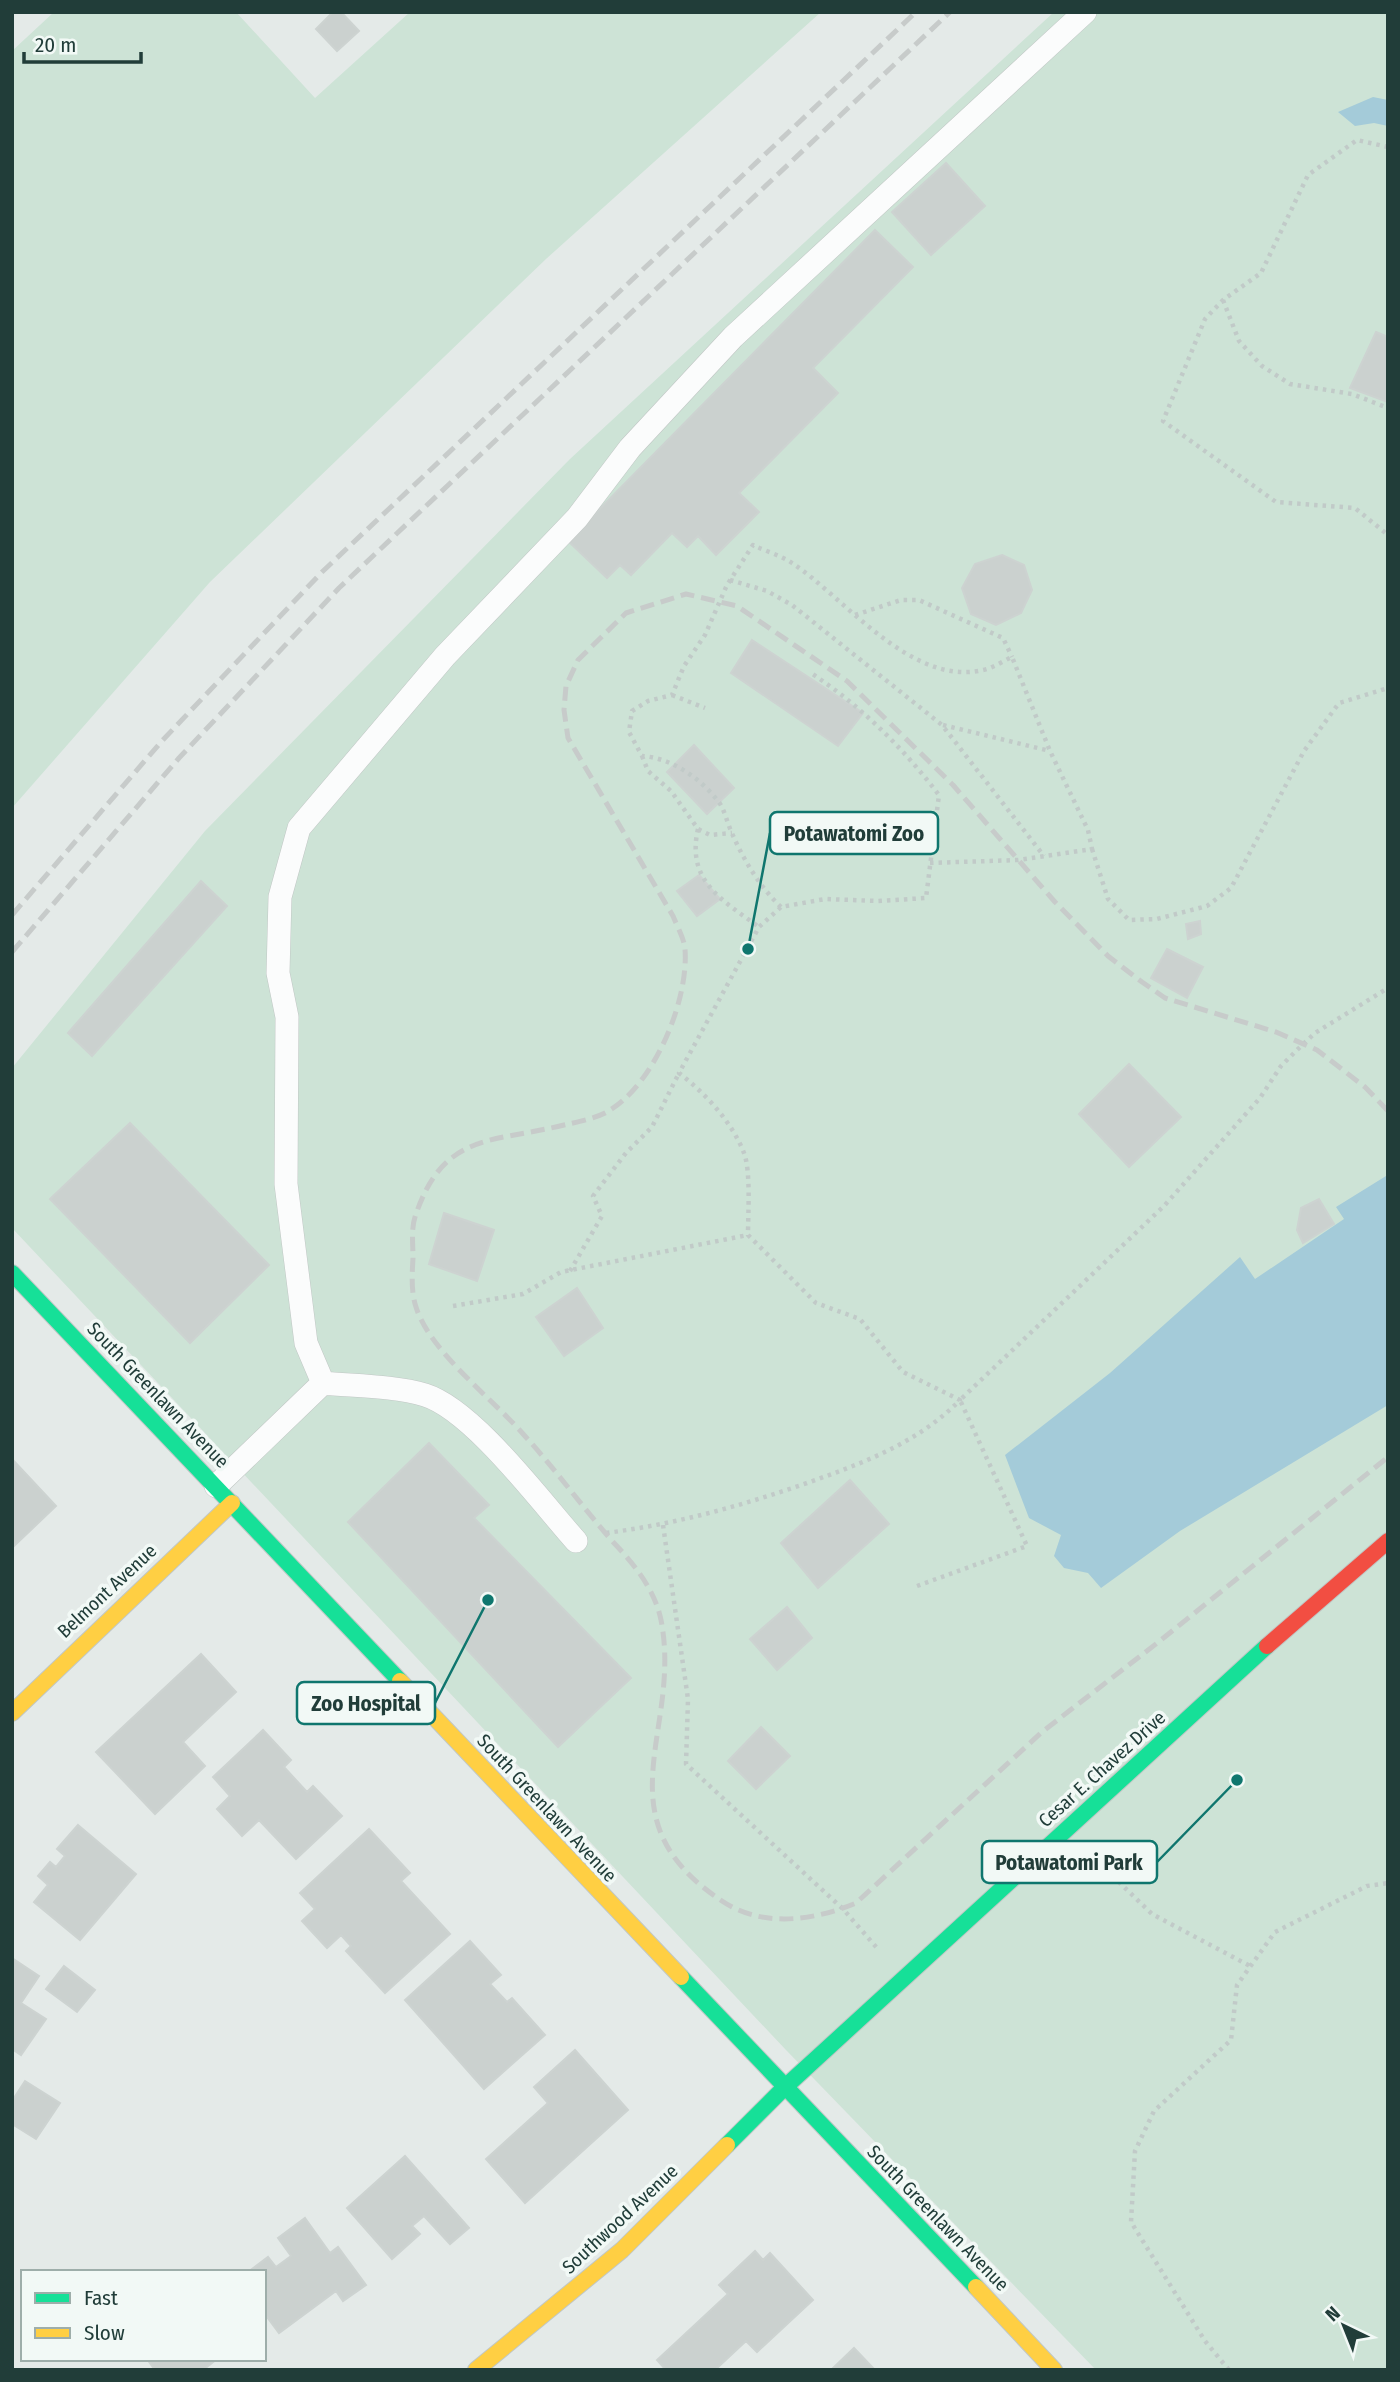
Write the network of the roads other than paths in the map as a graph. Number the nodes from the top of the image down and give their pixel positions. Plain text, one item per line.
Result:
1 (1085, 12) edge
2 (12, 1273) edge
3 (323, 1382) junction
4 (224, 1494) junction
5 (576, 1541) road end
6 (1388, 1541) edge
7 (12, 1713) edge
8 (784, 2088) junction
9 (476, 2370) edge
10 (1054, 2370) edge

1 - 3 lane
2 - 4 street, South Greenlawn Avenue
3 - 4 lane
3 - 5 lane
4 - 7 street, Belmont Avenue
4 - 8 street, South Greenlawn Avenue
6 - 8 street, Cesar E. Chavez Drive
8 - 9 street, Southwood Avenue
8 - 10 street, South Greenlawn Avenue

